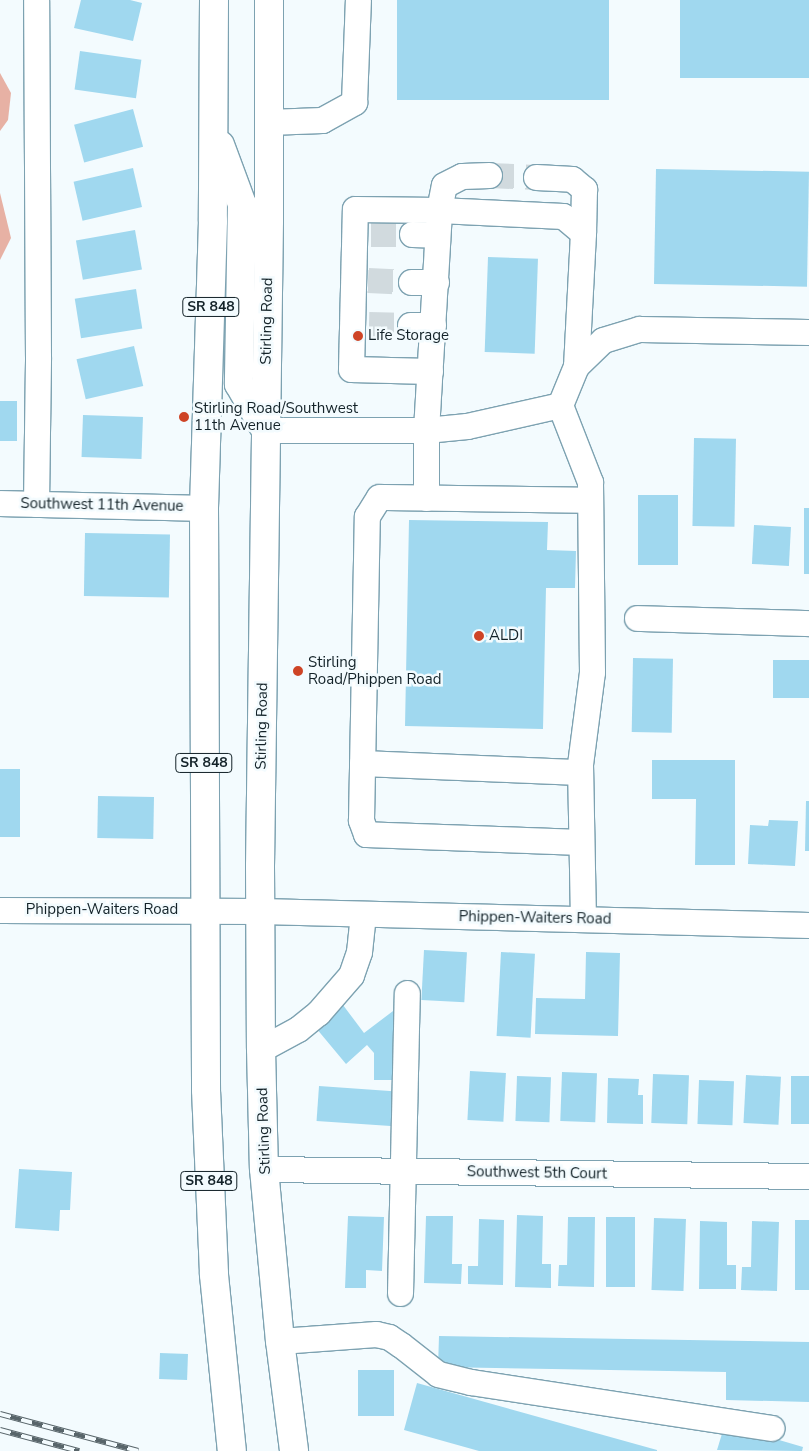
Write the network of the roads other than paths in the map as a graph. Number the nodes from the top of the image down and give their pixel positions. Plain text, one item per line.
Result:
1 (36, 0) edge
2 (214, 0) edge
3 (269, 0) edge
4 (358, 0) edge
5 (268, 122) junction
6 (213, 128) junction
7 (488, 175) tunnel mouth
8 (536, 177) tunnel mouth
9 (439, 210) junction
10 (583, 233) junction
11 (412, 234) tunnel mouth
12 (437, 235) junction
13 (411, 282) tunnel mouth
14 (436, 282) junction
15 (809, 332) edge
16 (576, 366) junction
17 (430, 372) junction
18 (560, 405) junction
19 (266, 430) junction
20 (426, 430) junction
21 (426, 498) junction
22 (590, 500) junction
23 (0, 503) edge
24 (36, 504) junction
25 (204, 508) junction
26 (637, 618) dead end
27 (809, 623) edge
28 (362, 763) junction
29 (580, 772) junction
30 (581, 842) junction
31 (0, 910) edge
32 (204, 910) junction
33 (260, 911) junction
34 (363, 914) junction
35 (583, 919) junction
36 (809, 924) edge
37 (407, 993) dead end
38 (262, 1049) junction
39 (264, 1169) junction
40 (402, 1171) junction
41 (809, 1176) edge
42 (400, 1293) dead end
43 (280, 1342) junction
44 (772, 1428) dead end
45 (232, 1451) edge
46 (294, 1451) edge

1 - 24 street
2 - 6 main road, SR 848
3 - 5 main road, Stirling Road
4 - 5 street
5 - 19 main road, Stirling Road
6 - 19 main road
6 - 25 main road, SR 848
7 - 9 street
8 - 10 street
9 - 10 street
9 - 12 street
9 - 17 street
10 - 16 street
11 - 12 street
12 - 14 street
13 - 14 street
14 - 17 street
15 - 16 street
16 - 18 street
17 - 20 street
18 - 20 street
18 - 22 street
19 - 20 street
19 - 33 main road, Stirling Road
20 - 21 street
21 - 22 street
21 - 28 street
22 - 29 street
23 - 24 street, Southwest 11th Avenue
24 - 25 street, Southwest 11th Avenue
25 - 32 main road, SR 848
26 - 27 street
28 - 29 street
28 - 30 street
29 - 30 street
30 - 35 street
31 - 32 street, Phippen-Waiters Road
32 - 33 street, Phippen-Waiters Road
32 - 45 main road, SR 848
33 - 34 street, Phippen-Waiters Road
33 - 38 main road, Stirling Road
34 - 35 street, Phippen-Waiters Road
34 - 38 street
35 - 36 street, Phippen-Waiters Road
37 - 40 street
38 - 39 main road, Stirling Road
39 - 40 street, Southwest 5th Court
39 - 43 main road, Stirling Road
40 - 41 street, Southwest 5th Court
40 - 42 street
43 - 44 street
43 - 46 main road, Stirling Road

